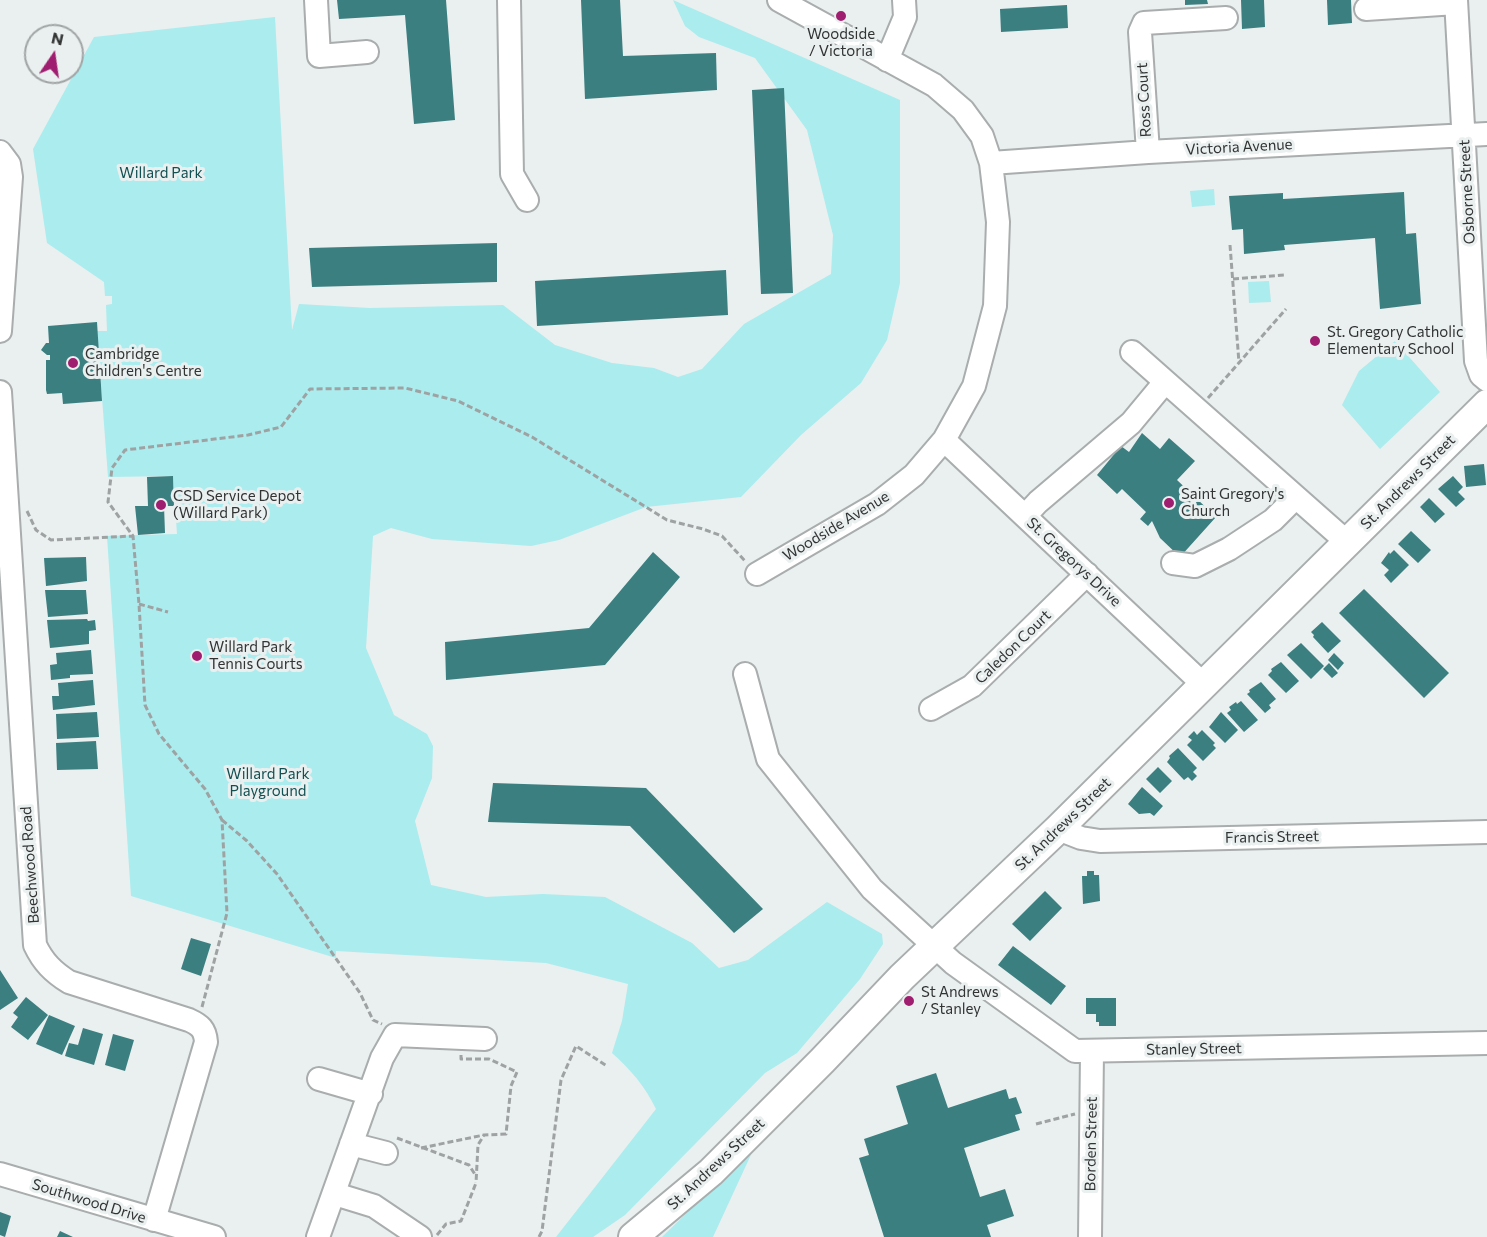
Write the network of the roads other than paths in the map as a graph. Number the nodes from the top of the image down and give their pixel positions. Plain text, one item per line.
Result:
1 (316, 0) edge
2 (509, 0) edge
3 (779, 0) edge
4 (904, 0) edge
5 (1456, 2) edge
6 (1366, 9) dead end
7 (1226, 18) dead end
8 (367, 52) dead end
9 (887, 60) junction
10 (1487, 134) edge
11 (1463, 135) junction
12 (0, 152) edge
13 (1148, 152) junction
14 (991, 164) junction
15 (527, 200) dead end
16 (0, 331) edge
17 (1132, 352) dead end
18 (1487, 380) edge
19 (1165, 382) junction
20 (0, 392) edge
21 (1487, 404) edge
22 (944, 440) junction
23 (1296, 497) junction
24 (1025, 516) junction
25 (1348, 543) junction
26 (1173, 563) dead end
27 (757, 574) road end
28 (1087, 574) junction
29 (745, 674) dead end
30 (1204, 685) junction
31 (932, 709) dead end
32 (1058, 829) junction
33 (1487, 832) edge
34 (934, 948) junction
35 (485, 1039) dead end
36 (1487, 1043) edge
37 (1092, 1051) junction
38 (319, 1079) dead end
39 (371, 1094) junction
40 (351, 1144) junction
41 (388, 1144) road end
42 (0, 1174) edge
43 (335, 1194) junction
44 (154, 1220) junction
45 (214, 1237) edge
46 (318, 1237) edge
47 (420, 1237) edge
48 (633, 1237) edge
49 (1090, 1237) edge

1 - 8 street
2 - 15 street
3 - 9 street, Woodside Avenue
4 - 9 street
5 - 6 street
5 - 11 street, Osborne Street
7 - 13 street, Ross Court
9 - 14 street, Woodside Avenue
10 - 11 street, Victoria Avenue
11 - 13 street, Victoria Avenue
11 - 18 street, Osborne Street
12 - 16 street
13 - 14 street, Victoria Avenue
14 - 22 street, Woodside Avenue
17 - 19 street
19 - 23 street
19 - 24 street
20 - 44 street, Beechwood Road
21 - 25 main road, St. Andrews Street
22 - 24 street, St. Gregorys Drive
22 - 27 street, Woodside Avenue
23 - 25 street
23 - 26 street
24 - 28 street, St. Gregorys Drive
25 - 30 main road, St. Andrews Street
28 - 30 street, St. Gregorys Drive
28 - 31 street, Caledon Court
29 - 34 street, Stanley Street
30 - 32 main road, St. Andrews Street
32 - 33 street, Francis Street
32 - 34 main road, St. Andrews Street
34 - 37 street, Stanley Street
34 - 48 main road, St. Andrews Street
35 - 39 street
36 - 37 street, Stanley Street
37 - 49 street, Borden Street
38 - 39 street
39 - 40 street
40 - 41 street
40 - 43 street
42 - 44 street, Southwood Drive
43 - 46 street
43 - 47 street
44 - 45 street, Southwood Drive

